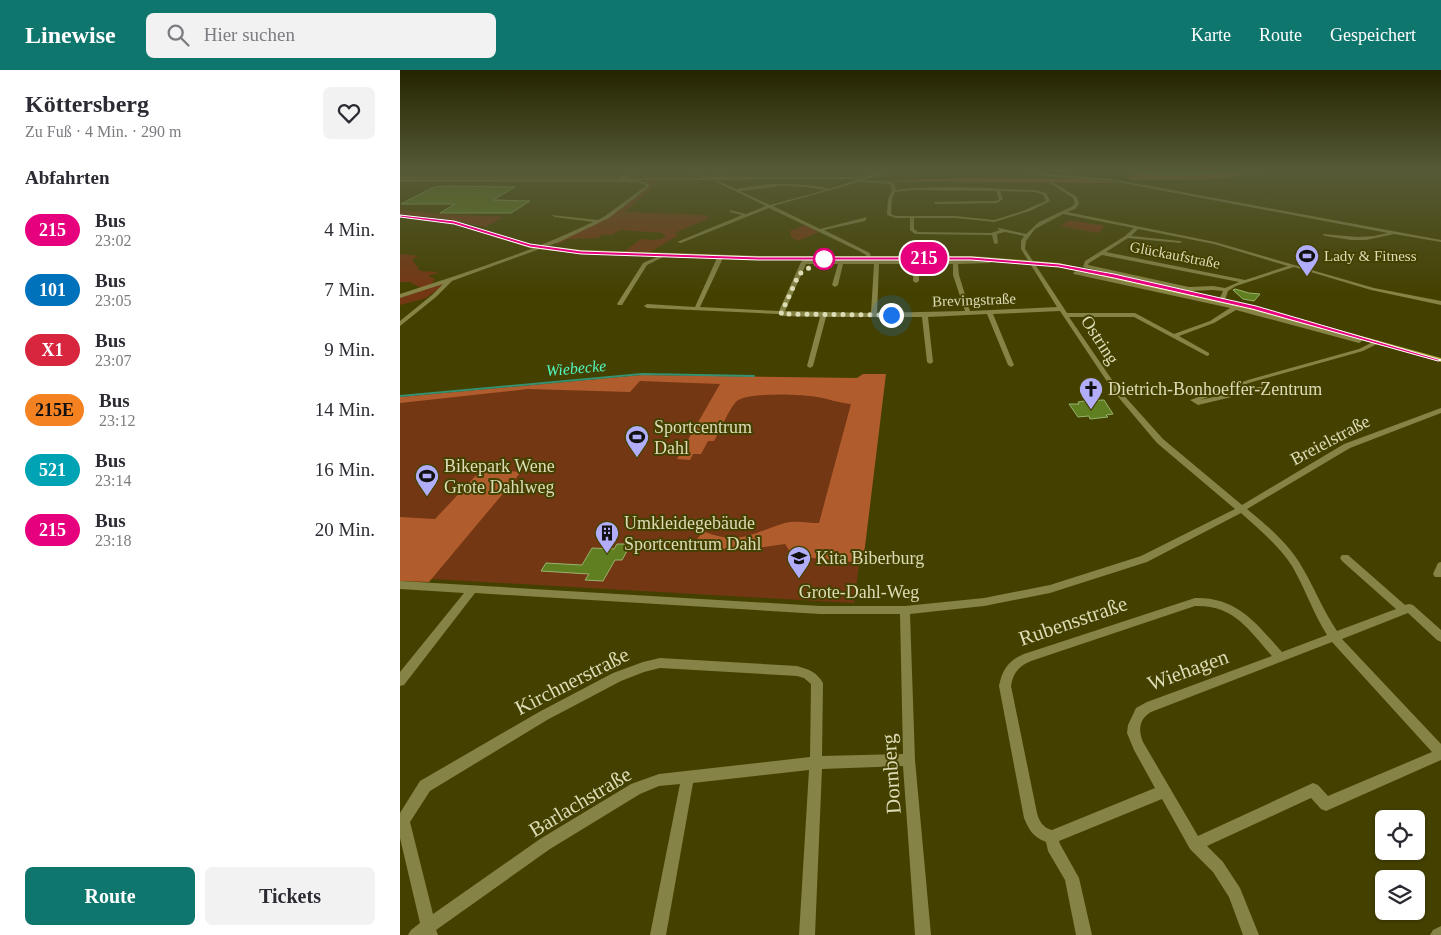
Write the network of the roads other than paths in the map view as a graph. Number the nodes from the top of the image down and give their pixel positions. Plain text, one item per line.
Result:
1 (616, 211) edge
2 (733, 211) edge
3 (755, 211) edge
4 (780, 211) edge
5 (889, 211) edge
6 (936, 211) edge
7 (1026, 211) edge
8 (1066, 211) edge
9 (1283, 211) edge
10 (1063, 213) junction
11 (746, 215) junction
12 (400, 216) edge
13 (554, 216) dead end
14 (912, 217) junction
15 (936, 218) junction
16 (597, 222) junction
17 (992, 222) junction
18 (845, 224) dead end
19 (1136, 229) junction
20 (820, 230) junction
21 (1003, 231) junction
22 (1394, 232) junction
23 (994, 233) junction
24 (947, 234) junction
25 (970, 234) junction
26 (1026, 235) junction
27 (1325, 235) dead end
28 (1127, 237) junction
29 (1441, 241) edge
30 (679, 242) dead end
31 (947, 242) dead end
32 (1180, 242) dead end
33 (971, 243) dead end
34 (996, 243) dead end
35 (541, 248) junction
36 (1102, 253) junction
37 (663, 256) junction
38 (720, 258) junction
39 (869, 258) junction
40 (805, 261) junction
41 (841, 262) junction
42 (877, 262) junction
43 (916, 262) junction
44 (955, 262) junction
45 (988, 262) dead end
46 (1031, 262) junction
47 (1293, 266) junction
48 (1076, 272) dead end
49 (450, 280) junction
50 (916, 281) dead end
51 (1244, 281) junction
52 (835, 285) dead end
53 (1226, 290) junction
54 (400, 296) edge
55 (1222, 300) junction
56 (1441, 303) edge
57 (620, 304) dead end
58 (647, 306) dead end
59 (1236, 307) junction
60 (697, 308) junction
61 (990, 312) junction
62 (1064, 312) junction
63 (968, 313) junction
64 (781, 314) junction
65 (926, 314) junction
66 (823, 315) junction
67 (874, 315) junction
68 (400, 324) edge
69 (1174, 336) junction
70 (1359, 341) dead end
71 (1377, 342) junction
72 (1207, 354) dead end
73 (1440, 360) edge
74 (930, 362) dead end
75 (1011, 365) dead end
76 (810, 366) dead end
77 (1258, 380) junction
78 (1441, 410) edge
79 (1240, 510) junction
80 (1344, 558) dead end
81 (400, 585) edge
82 (473, 589) junction
83 (905, 610) junction
84 (1404, 610) junction
85 (1441, 637) edge
86 (1335, 638) junction
87 (1280, 658) junction
88 (400, 681) edge
89 (1441, 754) edge
90 (909, 760) junction
91 (816, 763) junction
92 (688, 777) junction
93 (1163, 792) junction
94 (1052, 837) junction
95 (1195, 844) junction
96 (425, 932) edge
97 (658, 935) edge
98 (807, 935) edge
99 (923, 935) edge
100 (1084, 935) edge
101 (1251, 935) edge

1 - 16 street
2 - 11 street
3 - 11 street
4 - 20 street
5 - 14 street
6 - 15 street
7 - 17 street
8 - 10 street
9 - 22 street
10 - 19 street
10 - 26 street
11 - 30 street
12 - 35 main road
13 - 16 street
14 - 15 street
14 - 24 street
15 - 17 street
16 - 35 street
17 - 21 street
18 - 20 street
19 - 28 street
19 - 47 street
20 - 39 street
21 - 23 street
21 - 26 street
22 - 27 street
22 - 29 street
23 - 25 street
23 - 34 street
24 - 25 street
24 - 31 street
25 - 33 street
26 - 46 street, Ostring
28 - 32 street
28 - 36 street
35 - 37 main road
35 - 49 street
36 - 51 street, Glückaufstraße
36 - 53 street
37 - 38 main road
37 - 57 street
38 - 40 main road
38 - 60 street
39 - 40 main road
39 - 46 main road
40 - 41 street
40 - 64 street
41 - 42 street
41 - 52 street
42 - 43 street
42 - 67 street
43 - 44 street
43 - 50 street
44 - 45 street
44 - 63 street
46 - 55 main road
46 - 62 street, Ostring
47 - 51 street
47 - 56 street
48 - 59 street
49 - 54 street
49 - 68 street
51 - 53 street
53 - 55 street
55 - 71 main road
58 - 60 street, Brevingstraße
59 - 69 street
59 - 70 street
60 - 64 street, Brevingstraße
61 - 62 street, Brevingstraße
61 - 63 street, Brevingstraße
61 - 75 street
62 - 69 street, Brevingstraße
62 - 79 street, Ostring
63 - 65 street, Brevingstraße
64 - 66 street, Brevingstraße
65 - 67 street, Brevingstraße
65 - 74 street
66 - 67 street, Brevingstraße
66 - 76 street
69 - 72 street, Brevingstraße
71 - 73 main road
71 - 77 street
77 - 77 street
78 - 79 street, Breielstraße
79 - 83 street, Grote-Dahl-Weg
79 - 86 street
80 - 84 street
81 - 82 street, Grote-Dahl-Weg
82 - 83 street, Grote-Dahl-Weg
82 - 88 street
83 - 90 street, Dornberg
84 - 85 street
84 - 86 street
86 - 87 street, Wiehagen
86 - 89 street
87 - 93 street, Wiehagen
87 - 94 street, Rubensstraße
89 - 95 street
90 - 91 street, Barlachstraße
90 - 99 street, Dornberg
91 - 92 street, Barlachstraße
91 - 96 street, Kirchnerstraße
91 - 98 street, Kirchnerstraße
92 - 96 street, Barlachstraße
92 - 97 street
93 - 94 street
93 - 95 street, Wiehagen
94 - 100 street
95 - 101 street, Wiehagen

